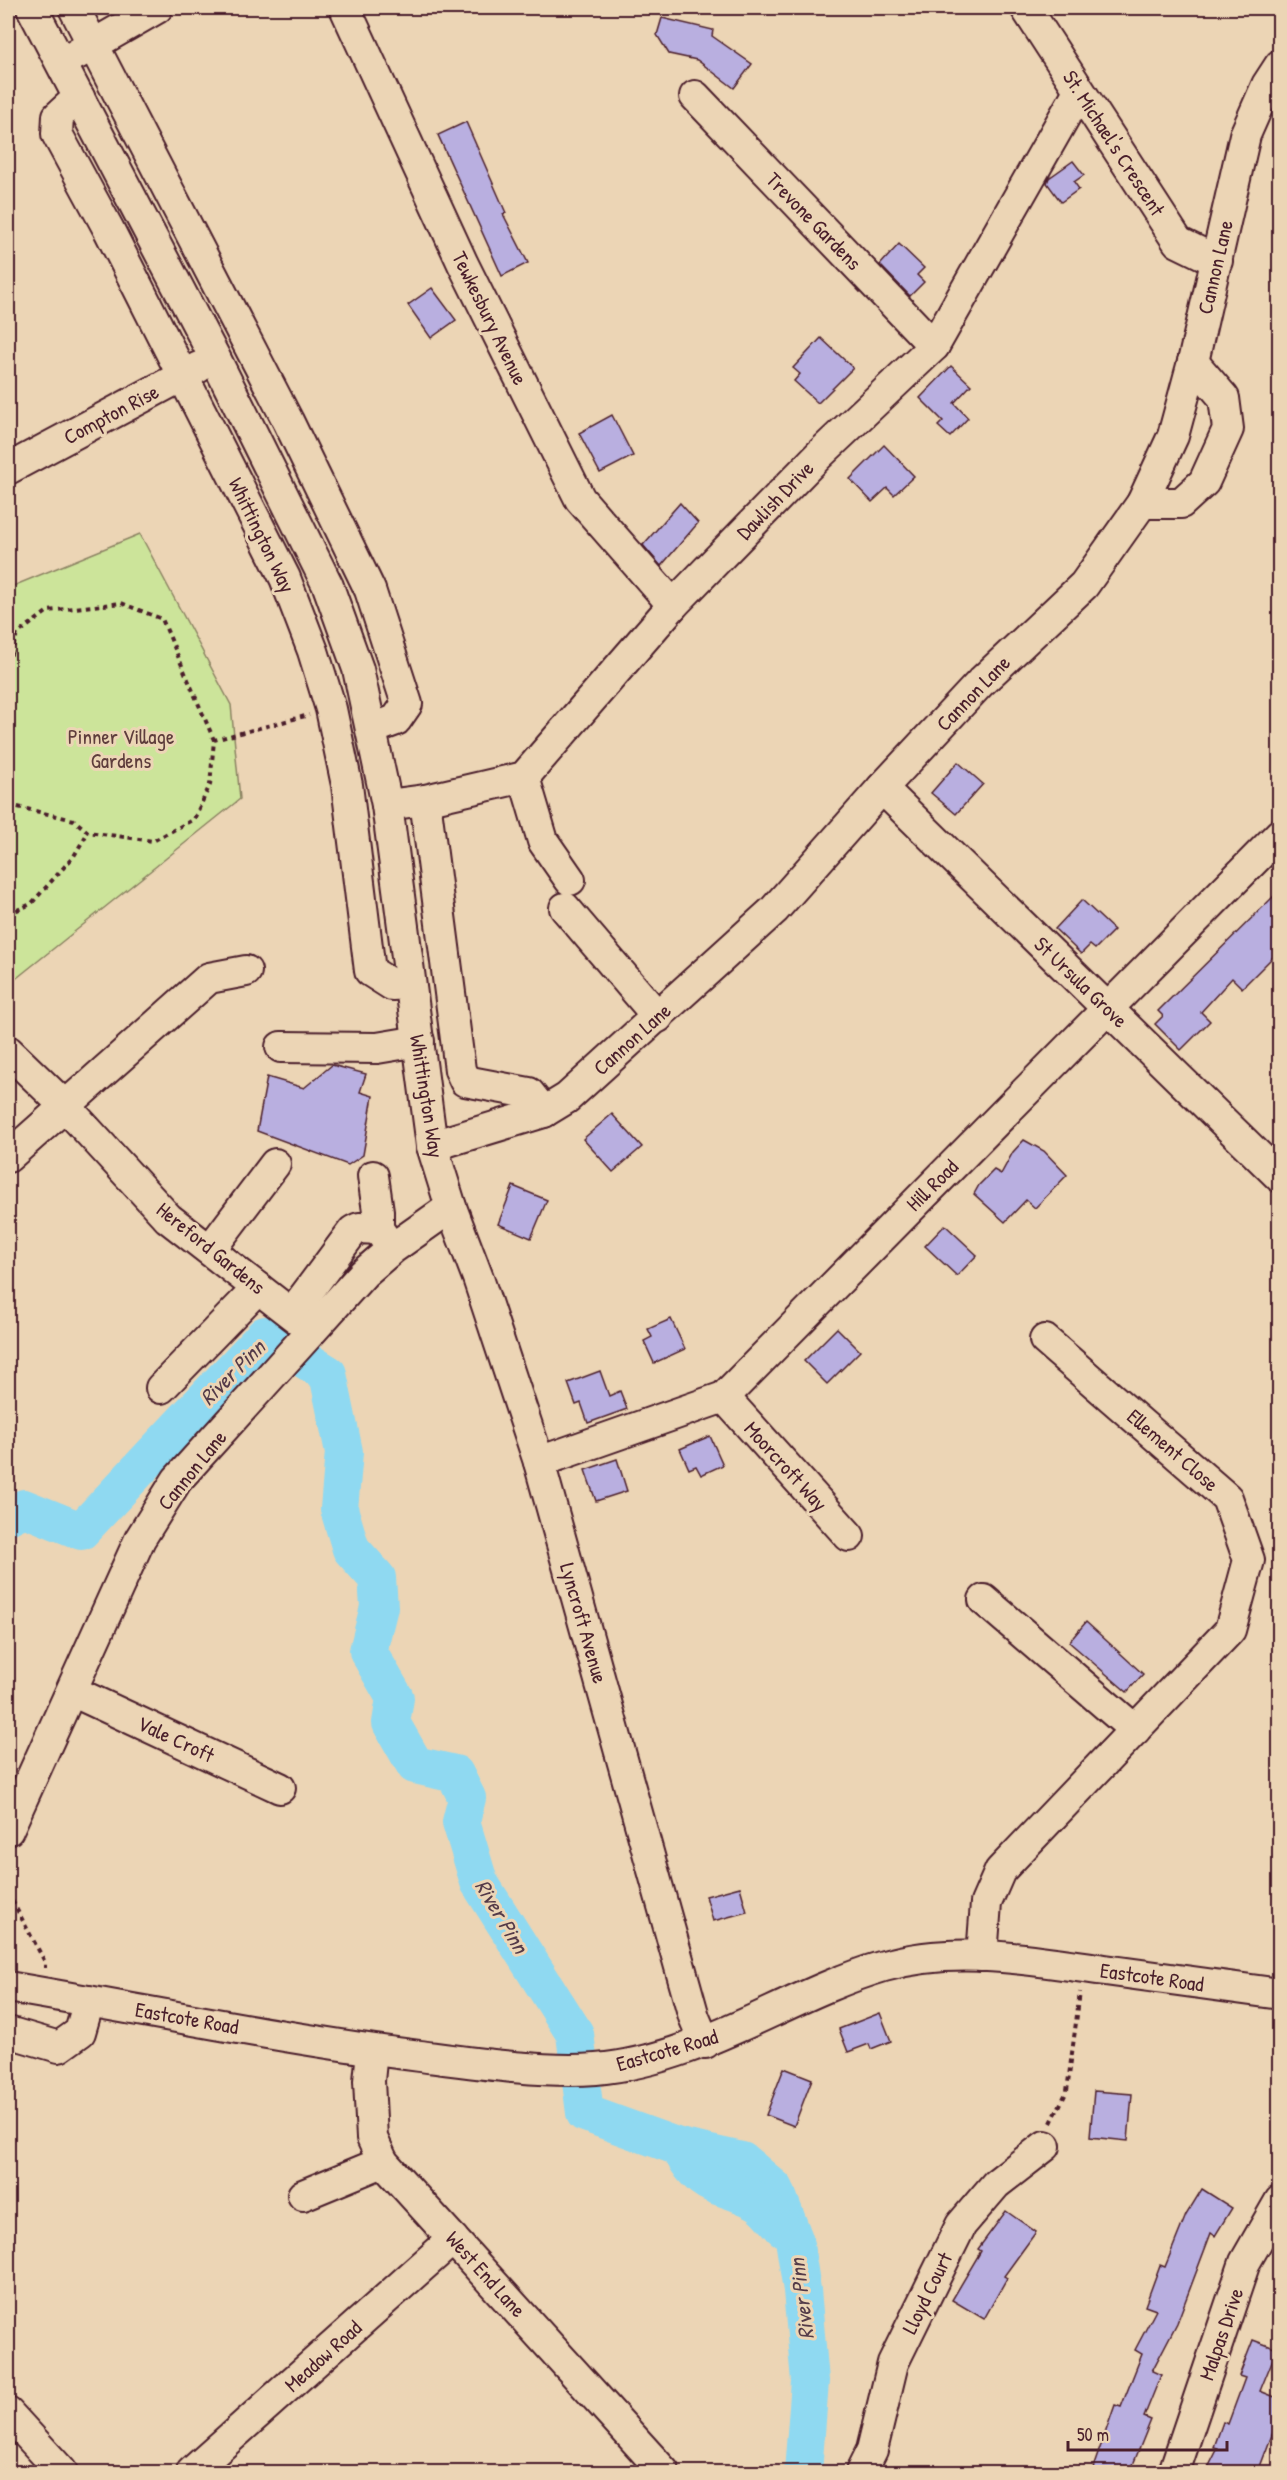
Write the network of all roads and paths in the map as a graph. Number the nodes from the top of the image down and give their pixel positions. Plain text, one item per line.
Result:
1 (32, 8) edge
2 (74, 8) edge
3 (157, 8) edge
4 (345, 8) edge
5 (1026, 8) edge
6 (93, 44) junction
7 (62, 63) junction
8 (1280, 65) edge
9 (1079, 91) junction
10 (695, 96) dead end
11 (79, 97) junction
12 (1217, 261) junction
13 (934, 346) junction
14 (215, 358) junction
15 (1193, 362) junction
16 (182, 376) junction
17 (8, 469) edge
18 (1142, 503) junction
19 (673, 605) junction
20 (8, 634) edge
21 (17, 634) junction
22 (8, 664) edge
23 (331, 709) junction
24 (372, 729) junction
25 (214, 740) junction
26 (8, 776) edge
27 (524, 777) junction
28 (882, 788) junction
29 (425, 800) junction
30 (387, 805) junction
31 (8, 807) edge
32 (88, 832) junction
33 (1280, 834) edge
34 (8, 914) edge
35 (246, 971) dead end
36 (410, 984) junction
37 (1107, 1008) junction
38 (658, 1017) junction
39 (419, 1041) junction
40 (281, 1047) dead end
41 (8, 1051) edge
42 (66, 1107) junction
43 (544, 1112) junction
44 (432, 1146) junction
45 (8, 1157) edge
46 (275, 1164) dead end
47 (373, 1176) dead end
48 (1280, 1177) edge
49 (451, 1207) junction
50 (385, 1239) junction
51 (210, 1251) junction
52 (258, 1288) junction
53 (302, 1329) junction
54 (1045, 1340) dead end
55 (161, 1388) dead end
56 (724, 1396) junction
57 (539, 1462) junction
58 (849, 1536) dead end
59 (984, 1600) dead end
60 (72, 1690) junction
61 (1135, 1730) junction
62 (280, 1788) dead end
63 (8, 1830) edge
64 (8, 1893) edge
65 (982, 1956) junction
66 (1083, 1967) junction
67 (44, 1974) dead end
68 (8, 1987) edge
69 (1280, 1994) edge
70 (89, 2001) junction
71 (8, 2032) edge
72 (705, 2043) junction
73 (372, 2050) junction
74 (1045, 2146) joint
75 (383, 2162) junction
76 (303, 2195) dead end
77 (1279, 2203) edge
78 (453, 2239) junction
79 (8, 2413) edge
80 (62, 2472) edge
81 (192, 2472) edge
82 (664, 2472) edge
83 (861, 2472) edge
84 (1174, 2472) edge

1 - 7 street, Whittington Way
2 - 6 street
3 - 6 street
4 - 19 street, Tewkesbury Avenue
5 - 9 street, St. Michael's Crescent
6 - 7 street
6 - 24 street
7 - 11 street, Whittington Way
8 - 12 street, Cannon Lane
9 - 12 street, St. Michael's Crescent
9 - 13 street, Dawlish Drive
10 - 13 street, Trevone Gardens
11 - 14 street, Whittington Way
11 - 16 street, Whittington Way
12 - 15 street, Cannon Lane
13 - 19 street, Dawlish Drive
14 - 16 street, Compton Rise
14 - 24 street, Whittington Way
15 - 18 street, Cannon Lane
15 - 18 street
16 - 17 street, Compton Rise
16 - 23 street, Whittington Way
18 - 28 street, Cannon Lane
19 - 27 street, Dawlish Drive
20 - 21 path
21 - 22 path
21 - 25 path
23 - 25 path
23 - 36 street, Whittington Way
24 - 30 street, Whittington Way
25 - 32 path
26 - 31 path
27 - 29 street
27 - 38 street
28 - 37 street, St Ursula Grove
28 - 38 street, Cannon Lane
29 - 30 street
29 - 43 street
30 - 36 street, Whittington Way
31 - 32 path
32 - 34 path
33 - 37 street, Hill Road
35 - 42 street
36 - 39 street, Whittington Way
37 - 48 street, St Ursula Grove
37 - 56 street, Hill Road
38 - 43 street, Cannon Lane
39 - 40 street
39 - 44 street, Whittington Way
41 - 42 street, Hereford Gardens
42 - 45 street
42 - 51 street, Hereford Gardens
43 - 44 street, Cannon Lane
44 - 49 street, Whittington Way
46 - 51 street
47 - 50 street
49 - 50 street, Cannon Lane
49 - 57 street, Lyncroft Avenue
50 - 53 street, Cannon Lane
51 - 52 street, Hereford Gardens
52 - 53 street, Hereford Gardens
52 - 55 street
53 - 60 street, Cannon Lane
54 - 61 street, Ellement Close
56 - 57 street, Hill Road
56 - 58 street, Moorcroft Way
57 - 72 street, Lyncroft Avenue
59 - 61 street
60 - 62 street, Vale Croft
60 - 63 street, Cannon Lane
61 - 65 street, Ellement Close
64 - 67 path
65 - 66 street, Eastcote Road
65 - 72 street, Eastcote Road
66 - 69 street, Eastcote Road
66 - 74 path
68 - 70 street, Eastcote Road
70 - 71 street
70 - 73 street, Eastcote Road
72 - 73 street, Eastcote Road
73 - 75 street, West End Lane
74 - 83 street, Lloyd Court
75 - 76 street
75 - 78 street, West End Lane
77 - 84 street, Malpas Drive
78 - 81 street, Meadow Road
78 - 82 street, West End Lane
79 - 80 street

